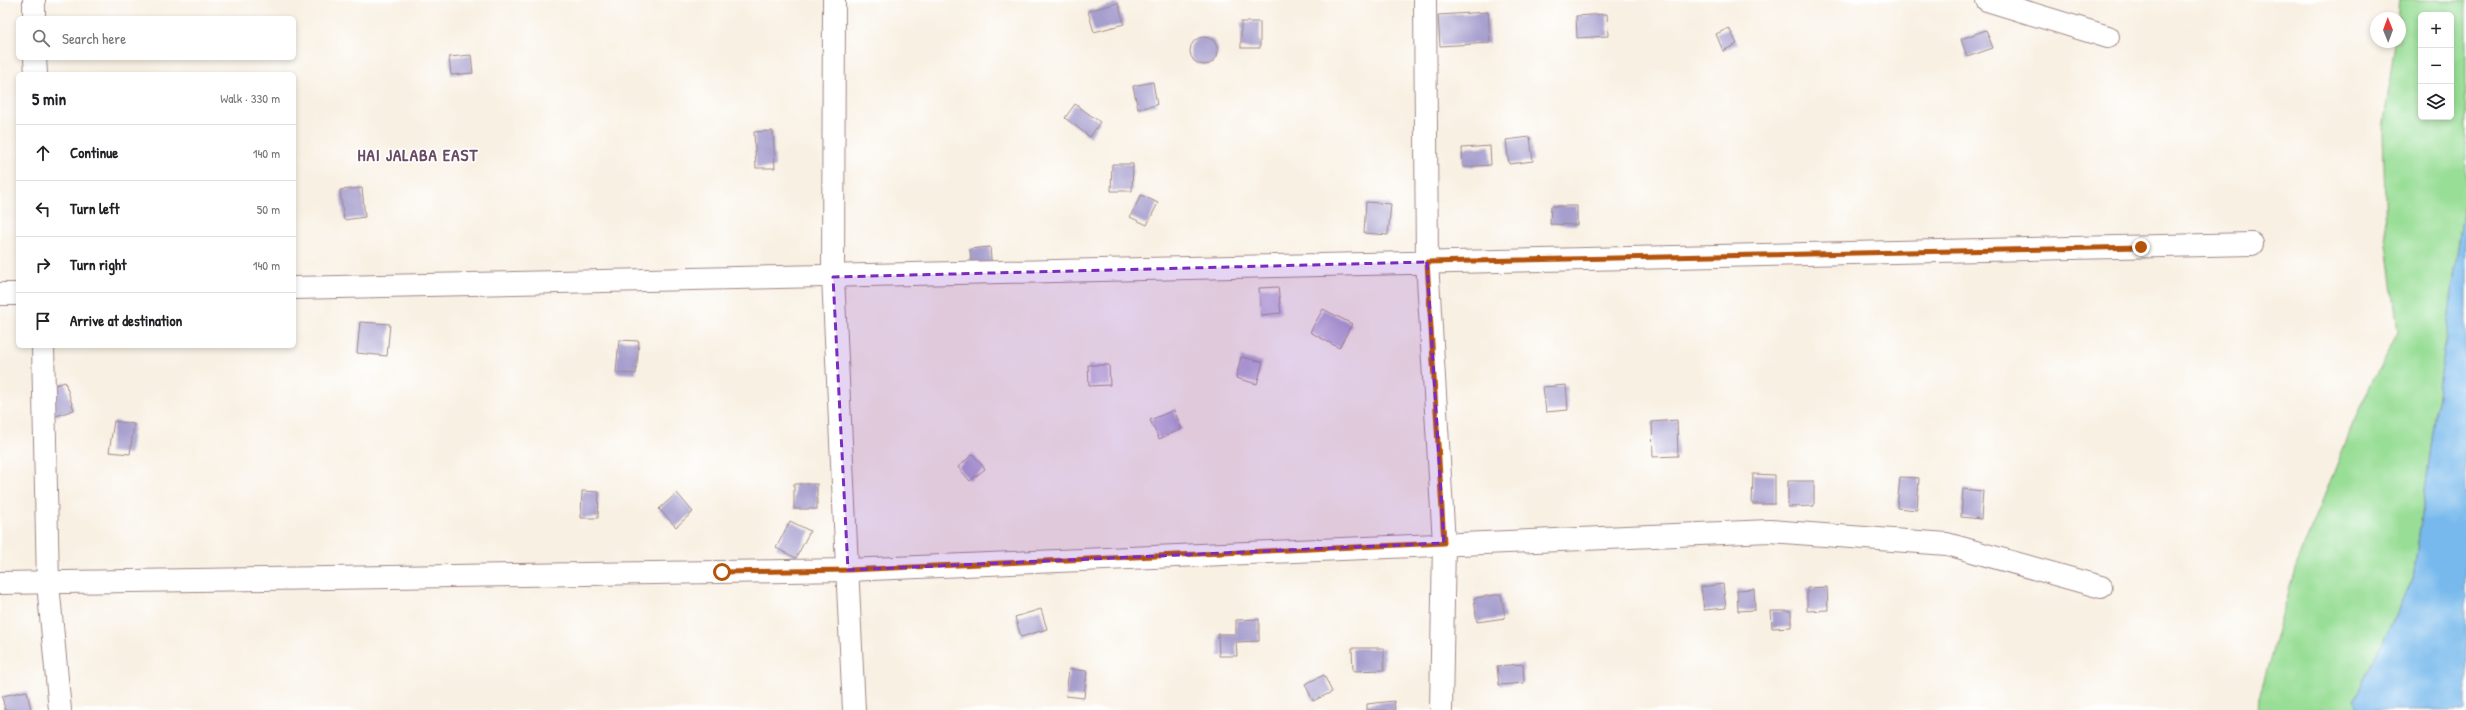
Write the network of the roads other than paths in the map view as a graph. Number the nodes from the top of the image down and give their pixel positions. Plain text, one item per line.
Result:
1 (34, 0) edge
2 (834, 0) edge
3 (1425, 0) edge
4 (1987, 0) edge
5 (34, 16) edge
6 (2108, 37) dead end
7 (35, 60) edge
8 (36, 72) edge
9 (2252, 244) dead end
10 (1427, 262) junction
11 (833, 277) junction
12 (296, 288) edge
13 (0, 294) edge
14 (16, 294) edge
15 (43, 348) edge
16 (1444, 543) junction
17 (848, 570) junction
18 (0, 583) edge
19 (48, 584) junction
20 (2101, 587) dead end
21 (60, 710) edge
22 (854, 710) edge
23 (1442, 710) edge

1 - 5 street
2 - 11 street
3 - 10 street
4 - 6 street
7 - 8 street
9 - 10 street
10 - 11 street
10 - 16 street
11 - 12 street
11 - 17 street
13 - 14 street
15 - 19 street
16 - 17 street
16 - 20 street
16 - 23 street
17 - 19 street
17 - 22 street
18 - 19 street
19 - 21 street

